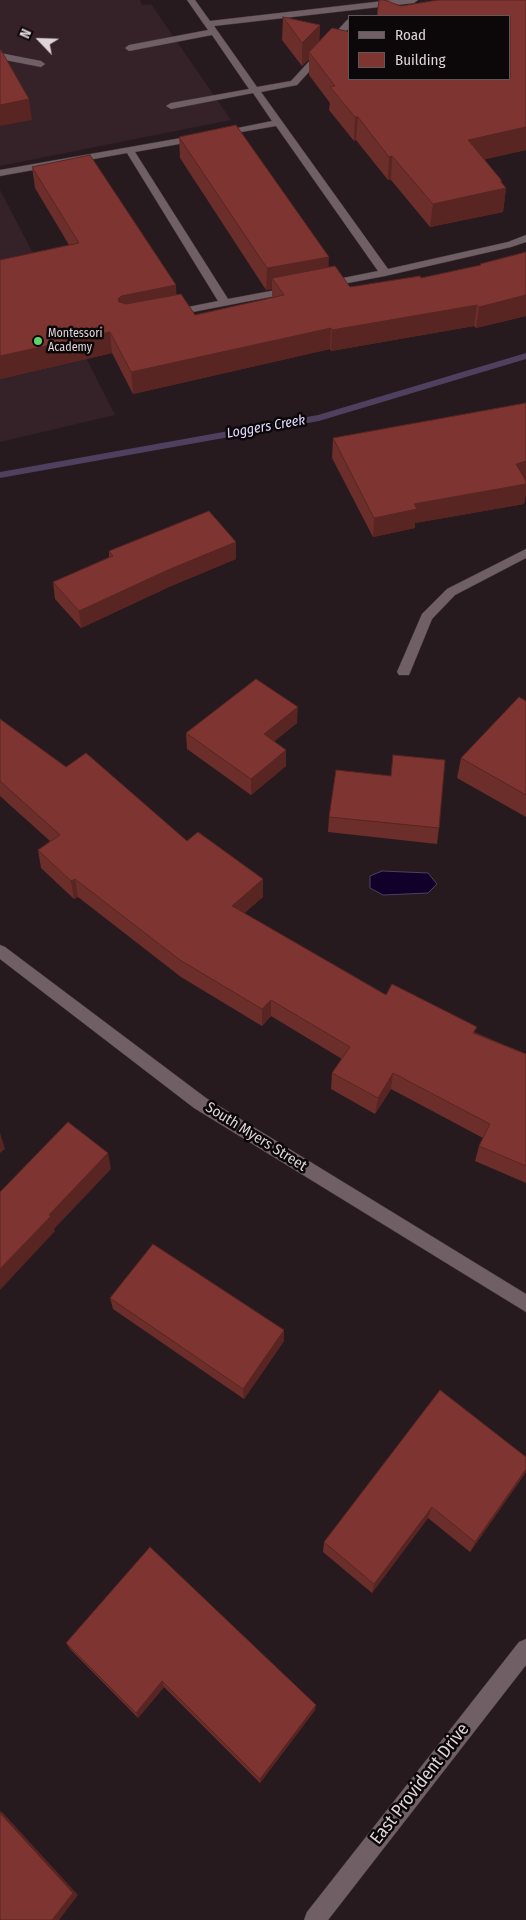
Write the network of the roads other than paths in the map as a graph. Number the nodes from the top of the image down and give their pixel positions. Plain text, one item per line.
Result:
1 (191, 0) edge
2 (414, 0) edge
3 (365, 5) junction
4 (356, 15) edge
5 (348, 24) edge
6 (211, 28) junction
7 (129, 48) dead end
8 (0, 56) edge
9 (40, 64) dead end
10 (256, 91) junction
11 (170, 106) dead end
12 (278, 123) junction
13 (130, 151) junction
14 (0, 173) edge
15 (526, 238) edge
16 (386, 273) junction
17 (319, 285) edge
18 (300, 289) edge
19 (225, 303) junction
20 (166, 314) edge
21 (526, 553) edge
22 (404, 672) dead end
23 (0, 951) edge
24 (526, 1304) edge
25 (526, 1649) edge
26 (314, 1920) edge

1 - 6 street
2 - 3 street
3 - 4 street
3 - 6 street
5 - 10 street
6 - 7 street
6 - 10 street
8 - 9 street
10 - 11 street
10 - 12 street
12 - 13 street
12 - 16 street
13 - 14 street
13 - 19 street
15 - 16 street
16 - 17 street
18 - 19 street
19 - 20 street
21 - 22 street
23 - 24 street, South Myers Street
25 - 26 street, East Provident Drive

